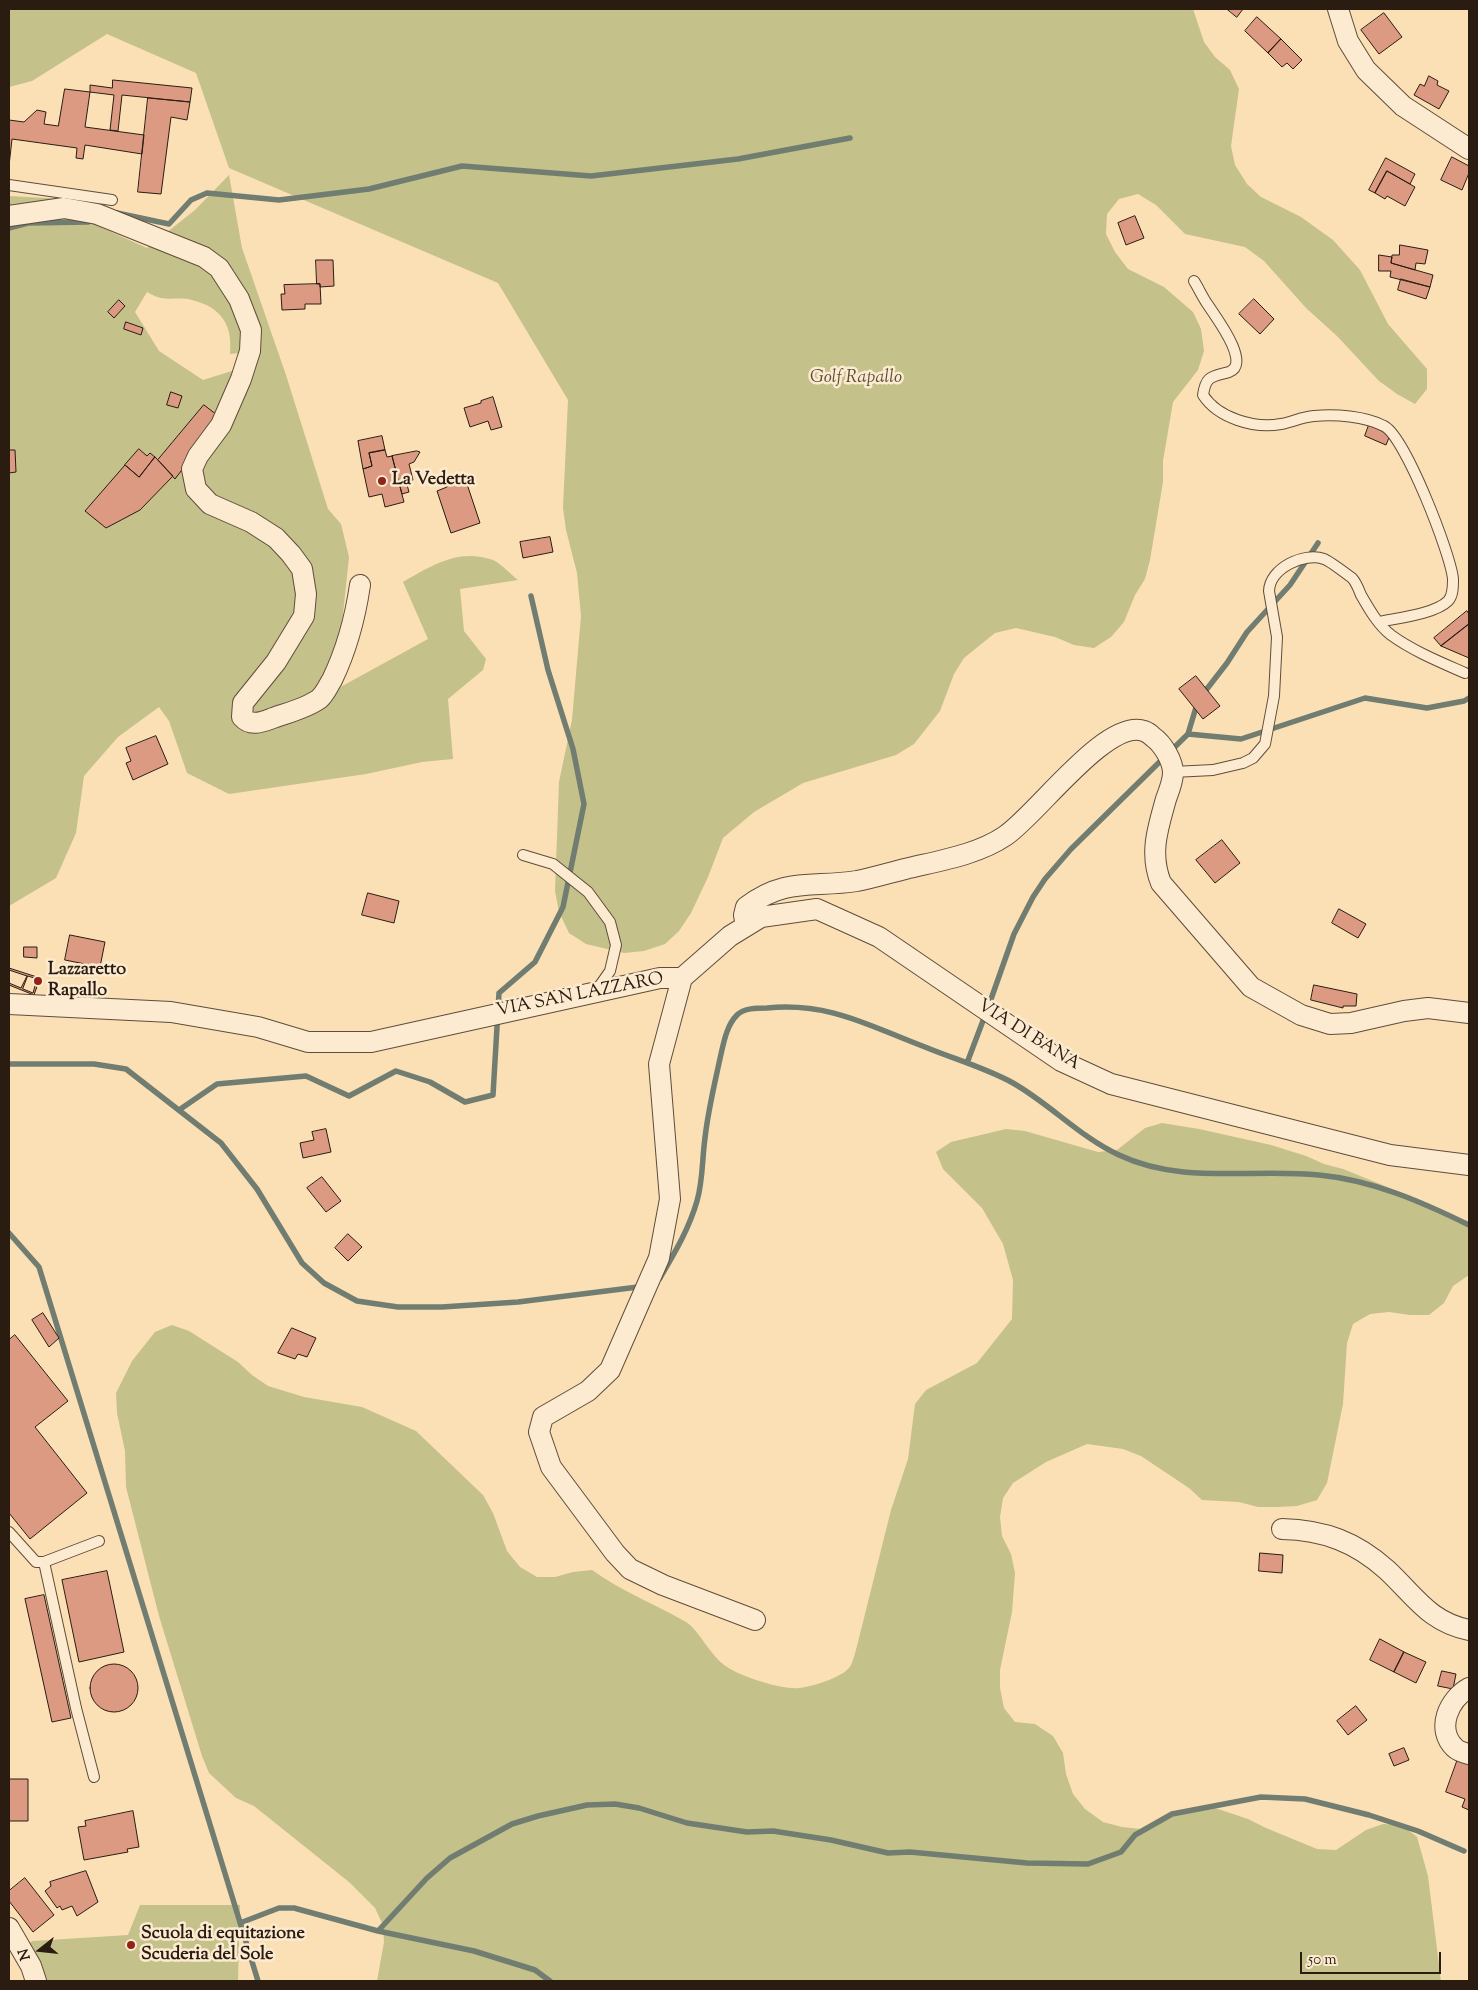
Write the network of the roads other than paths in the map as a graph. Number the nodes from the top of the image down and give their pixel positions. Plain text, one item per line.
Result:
1 (1338, 9) edge
2 (1469, 149) edge
3 (9, 185) edge
4 (112, 200) dead end
5 (9, 216) edge
6 (1194, 281) dead end
7 (360, 585) dead end
8 (1379, 622) junction
9 (1465, 673) dead end
10 (1173, 772) junction
11 (523, 855) dead end
12 (746, 926) junction
13 (682, 978) junction
14 (596, 992) junction
15 (9, 1004) edge
16 (1469, 1012) edge
17 (1469, 1165) edge
18 (1282, 1529) dead end
19 (9, 1532) edge
20 (99, 1541) dead end
21 (44, 1562) junction
22 (755, 1620) dead end
23 (1469, 1630) edge
24 (1469, 1688) edge
25 (1469, 1754) edge
26 (94, 1777) dead end
27 (9, 1928) edge
28 (36, 1981) edge

1 - 2 street
3 - 4 lane
5 - 7 street
6 - 8 lane
8 - 9 lane
8 - 10 lane
10 - 12 street
10 - 16 street
11 - 14 lane
12 - 13 street, VIA DI BANA
12 - 17 street, VIA DI BANA
13 - 14 street, VIA SAN LAZZARO
13 - 22 street, VIA SAN LAZZARO
14 - 15 street, VIA SAN LAZZARO
18 - 23 street
19 - 21 lane
20 - 21 lane
21 - 26 lane
24 - 25 street
27 - 28 street

